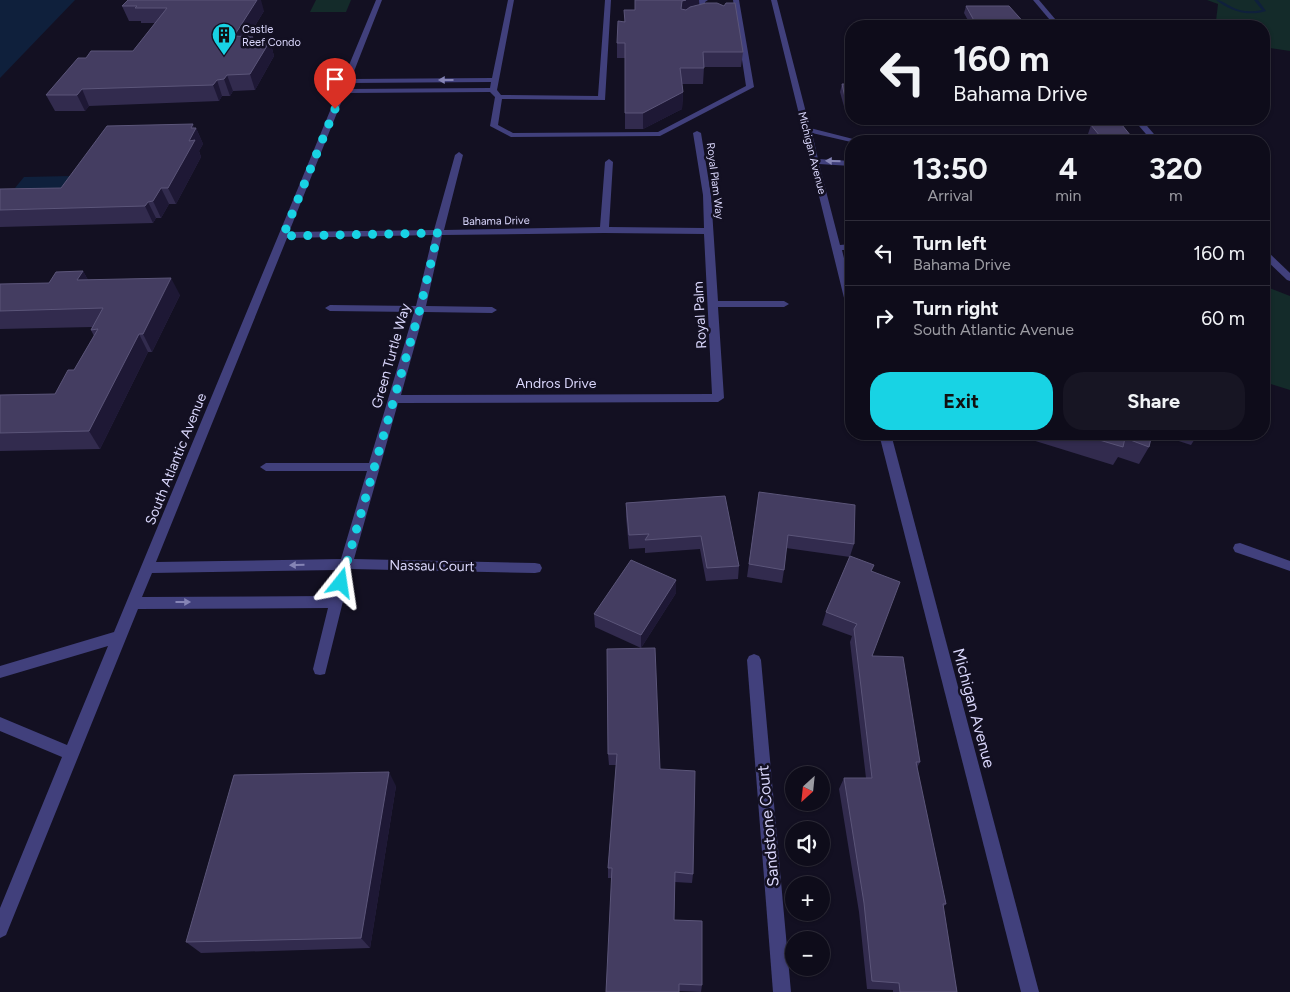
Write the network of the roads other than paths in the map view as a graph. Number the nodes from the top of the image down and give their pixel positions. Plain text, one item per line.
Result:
1 (379, 0) edge
2 (511, 0) edge
3 (608, 0) edge
4 (705, 0) edge
5 (736, 0) edge
6 (774, 0) edge
7 (1036, 0) edge
8 (694, 16) edge
9 (1053, 20) edge
10 (495, 80) junction
11 (345, 86) junction
12 (493, 90) junction
13 (499, 97) junction
14 (1142, 125) edge
15 (805, 129) junction
16 (697, 133) dead end
17 (1151, 135) edge
18 (845, 138) edge
19 (459, 155) dead end
20 (814, 161) junction
21 (609, 162) dead end
22 (845, 163) edge
23 (604, 230) junction
24 (710, 231) junction
25 (438, 233) junction
26 (283, 236) junction
27 (845, 247) edge
28 (836, 248) junction
29 (1270, 259) edge
30 (845, 274) edge
31 (1290, 278) edge
32 (713, 304) junction
33 (784, 304) dead end
34 (330, 308) dead end
35 (420, 309) junction
36 (492, 310) dead end
37 (718, 398) joint
38 (395, 399) junction
39 (887, 440) edge
40 (266, 467) dead end
41 (374, 467) junction
42 (1240, 548) dead end
43 (346, 564) junction
44 (1290, 566) edge
45 (148, 568) junction
46 (535, 568) dead end
47 (336, 602) junction
48 (134, 603) junction
49 (120, 636) junction
50 (754, 660) dead end
51 (320, 668) dead end
52 (0, 672) edge
53 (0, 724) edge
54 (72, 754) junction
55 (0, 929) edge
56 (782, 992) edge
57 (1030, 992) edge

1 - 11 street, South Atlantic Avenue
2 - 10 street
3 - 13 street
4 - 8 street
5 - 13 street
6 - 15 street, Michigan Avenue
7 - 9 street
10 -> 11 street
10 - 12 street
11 - 12 street
11 - 26 street, South Atlantic Avenue
12 - 13 street
14 - 17 street
15 - 18 street
15 - 20 street, Michigan Avenue
16 - 24 street, Royal Plam Way
19 - 25 street, Green Turtle Way
22 -> 20 street
20 - 28 street, Michigan Avenue
21 - 23 street
23 - 24 street, Bahama Drive
23 - 25 street, Bahama Drive
24 - 32 street, Royal Palm
25 - 26 street, Bahama Drive
25 - 35 street, Green Turtle Way
26 - 45 street, South Atlantic Avenue
27 - 28 street
28 - 30 street, Michigan Avenue
29 - 31 street
32 - 33 street
32 - 37 street, Royal Palm
34 - 35 street
35 - 36 street
35 - 38 street, Green Turtle Way
37 - 38 street, Andros Drive
38 - 41 street, Green Turtle Way
39 - 57 street, Michigan Avenue
40 - 41 street
41 - 43 street, Green Turtle Way
42 - 44 street
43 -> 45 street, Nassau Court
43 - 46 street, Nassau Court
43 - 47 street, Green Turtle Way
45 - 48 street, South Atlantic Avenue
48 -> 47 street
47 - 51 street, Green Turtle Way
48 - 49 street, South Atlantic Avenue
49 - 52 street
49 - 54 street, South Atlantic Avenue
50 - 56 street, Sandstone Court
53 - 54 street
54 - 55 street, South Atlantic Avenue

